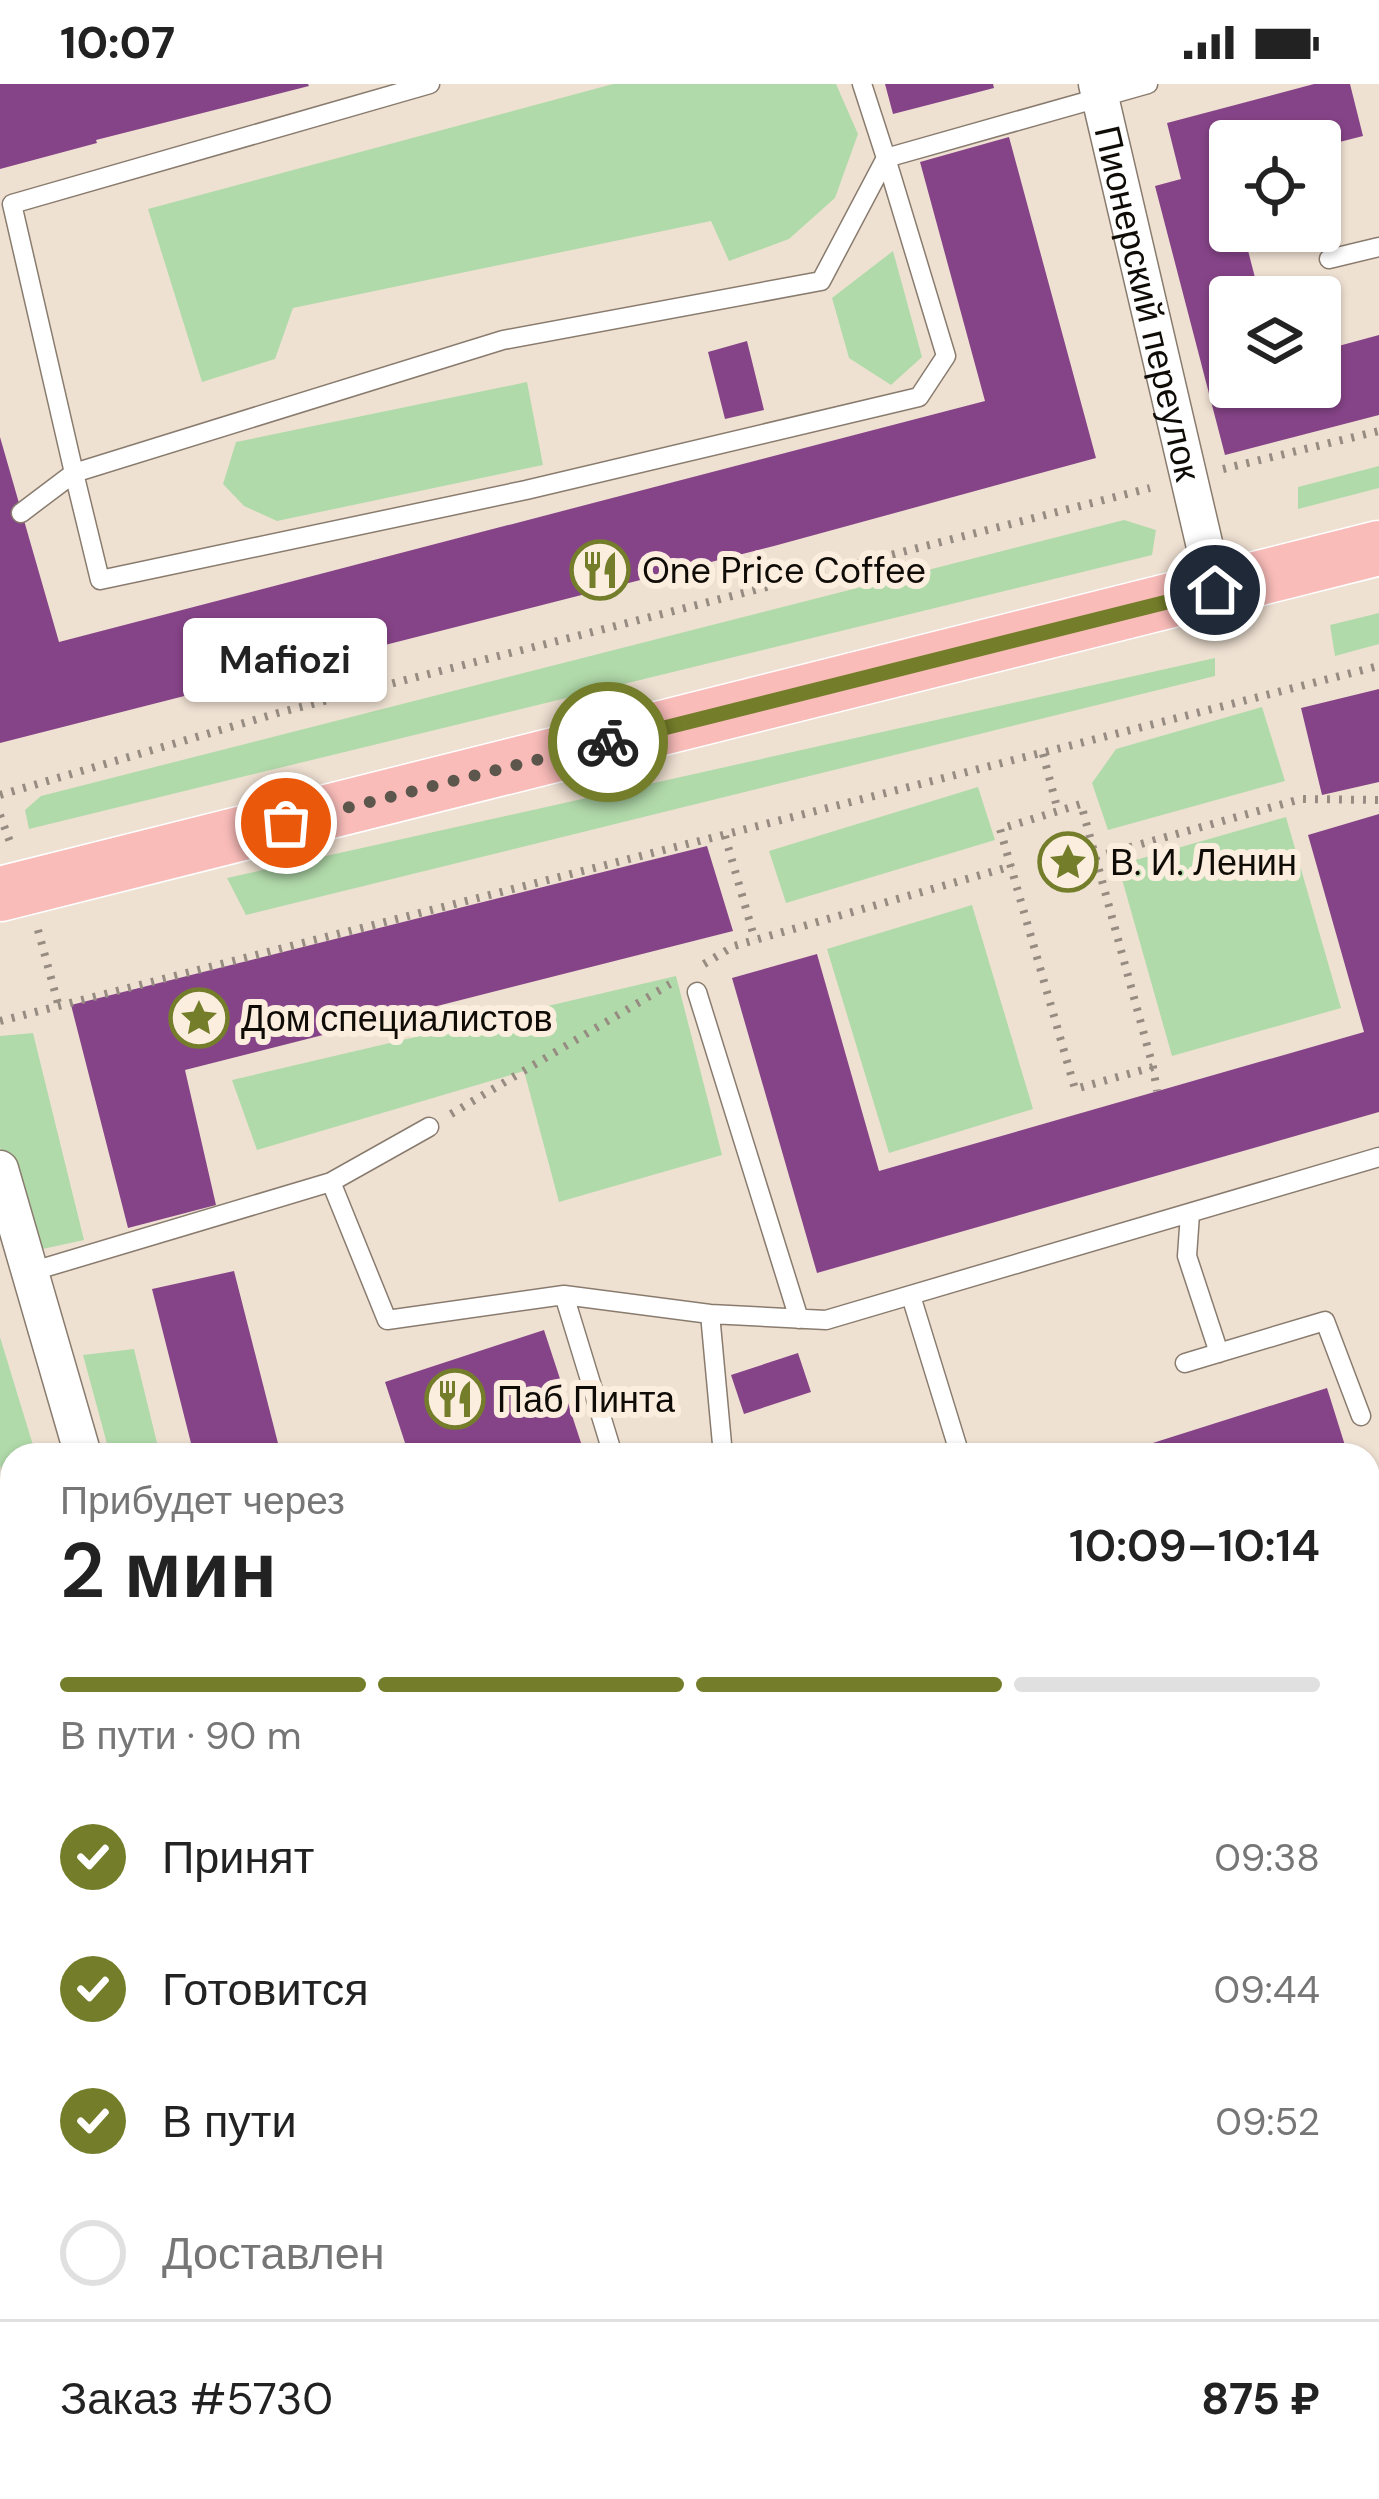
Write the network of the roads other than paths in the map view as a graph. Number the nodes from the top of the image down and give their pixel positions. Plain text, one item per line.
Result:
1 (430, 84) edge
2 (862, 84) edge
3 (1148, 84) edge
4 (1098, 90) edge
5 (886, 158) junction
6 (1379, 247) edge
7 (1329, 259) dead end
8 (74, 473) junction
9 (22, 513) dead end
10 (1379, 548) edge
11 (1215, 590) junction
12 (0, 894) edge
13 (697, 992) dead end
14 (429, 1126) dead end
15 (1379, 1157) edge
16 (0, 1169) edge
17 (331, 1182) junction
18 (1190, 1214) junction
19 (30, 1272) junction
20 (564, 1295) junction
21 (911, 1296) junction
22 (710, 1314) junction
23 (799, 1319) junction
24 (1219, 1352) junction
25 (1185, 1363) dead end
26 (1361, 1416) dead end
27 (79, 1443) edge
28 (609, 1443) edge
29 (722, 1443) edge
30 (956, 1443) edge

1 - 8 lane
2 - 5 lane
3 - 4 lane
4 - 5 lane
4 - 11 street, Пионерский переулок
5 - 8 lane
5 - 8 lane
6 - 7 lane
8 - 9 lane
10 - 11 main road
11 - 12 main road
13 - 23 lane
14 - 17 lane
15 - 18 lane
16 - 19 street
17 - 19 lane
17 - 20 lane
18 - 21 lane
18 - 24 lane
19 - 27 street
20 - 22 lane
20 - 28 lane
21 - 23 lane
21 - 30 lane
22 - 23 lane
22 - 29 lane
24 - 25 lane
24 - 26 lane

